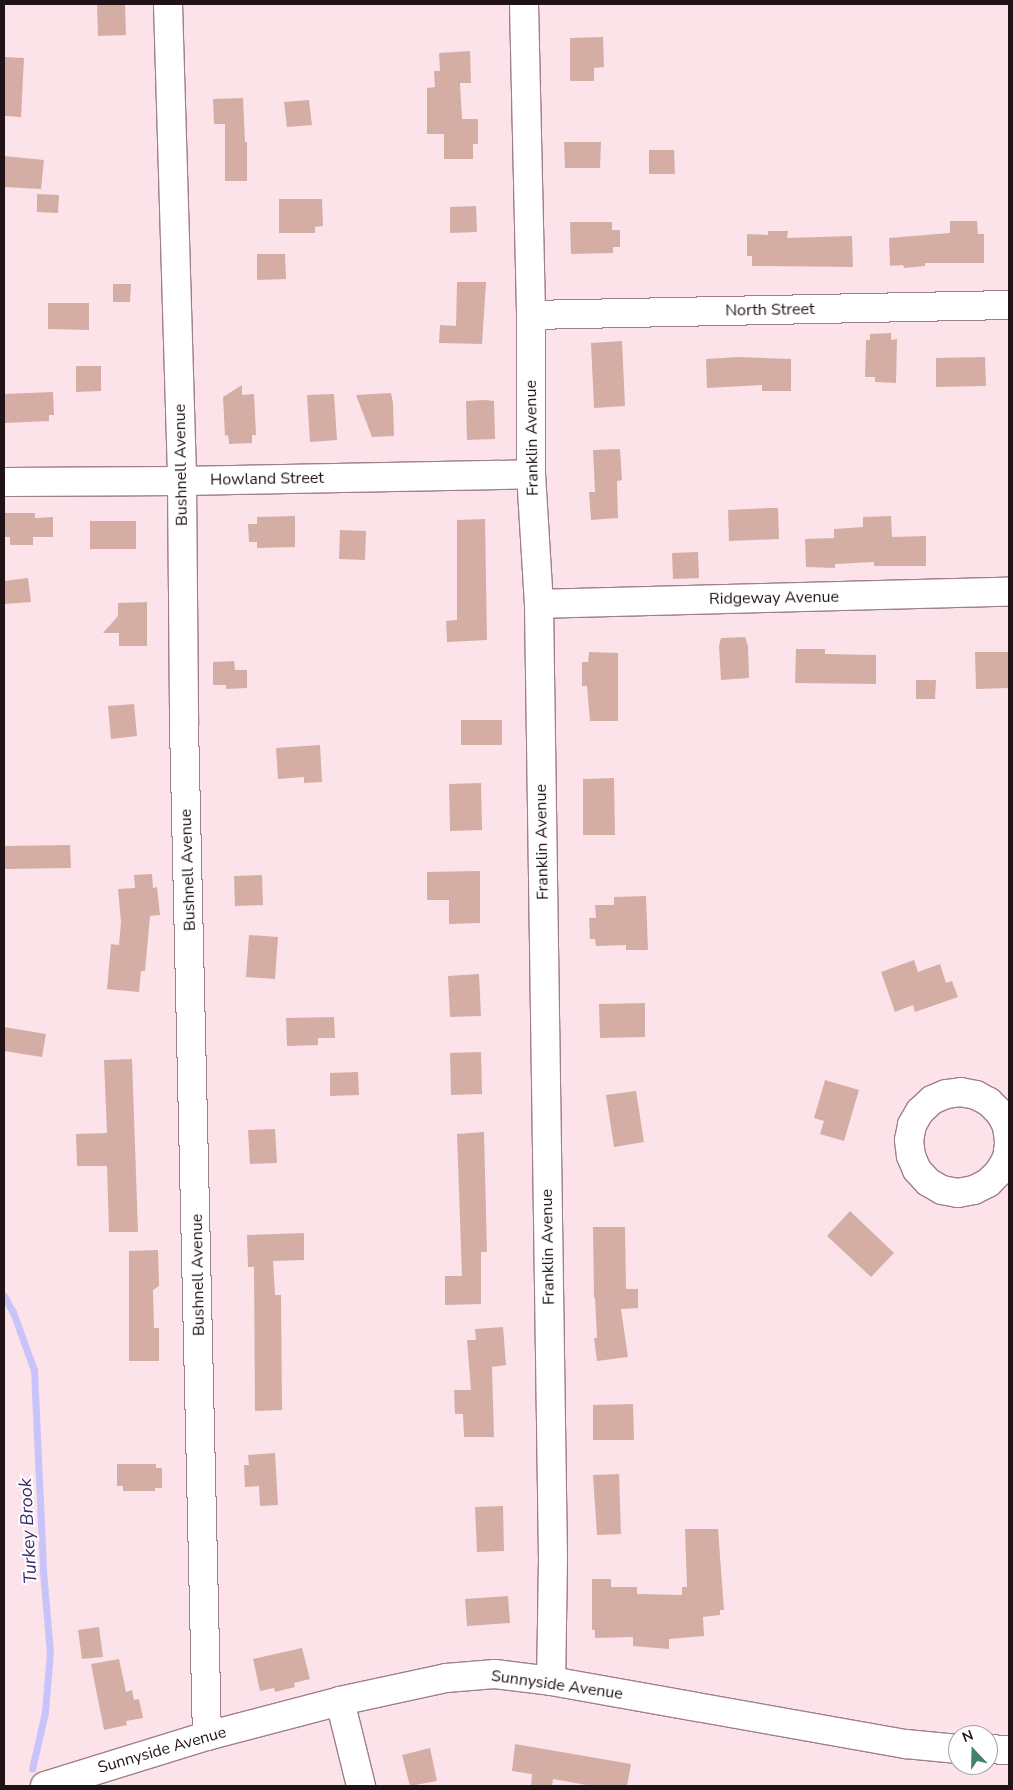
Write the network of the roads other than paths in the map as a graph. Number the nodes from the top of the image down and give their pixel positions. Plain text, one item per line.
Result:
1 (168, 4) edge
2 (524, 4) edge
3 (1009, 305) edge
4 (531, 315) junction
5 (531, 474) junction
6 (182, 481) junction
7 (4, 482) edge
8 (1009, 592) edge
9 (539, 604) junction
10 (552, 1681) junction
11 (340, 1701) junction
12 (207, 1736) junction
13 (948, 1748) edge
14 (84, 1780) edge
15 (45, 1786) edge
16 (361, 1786) edge

1 - 6 street, Bushnell Avenue
2 - 4 street, Franklin Avenue
3 - 4 street, North Street
4 - 5 street, Franklin Avenue
5 - 6 street, Howland Street
5 - 9 street, Franklin Avenue
6 - 7 street, Howland Street
6 - 12 street, Bushnell Avenue
8 - 9 street, Ridgeway Avenue
9 - 10 street, Franklin Avenue
10 - 11 street, Sunnyside Avenue
10 - 13 street, Sunnyside Avenue
11 - 12 street, Sunnyside Avenue
11 - 16 street
12 - 14 street, Sunnyside Avenue
14 - 15 street, Sunnyside Avenue

